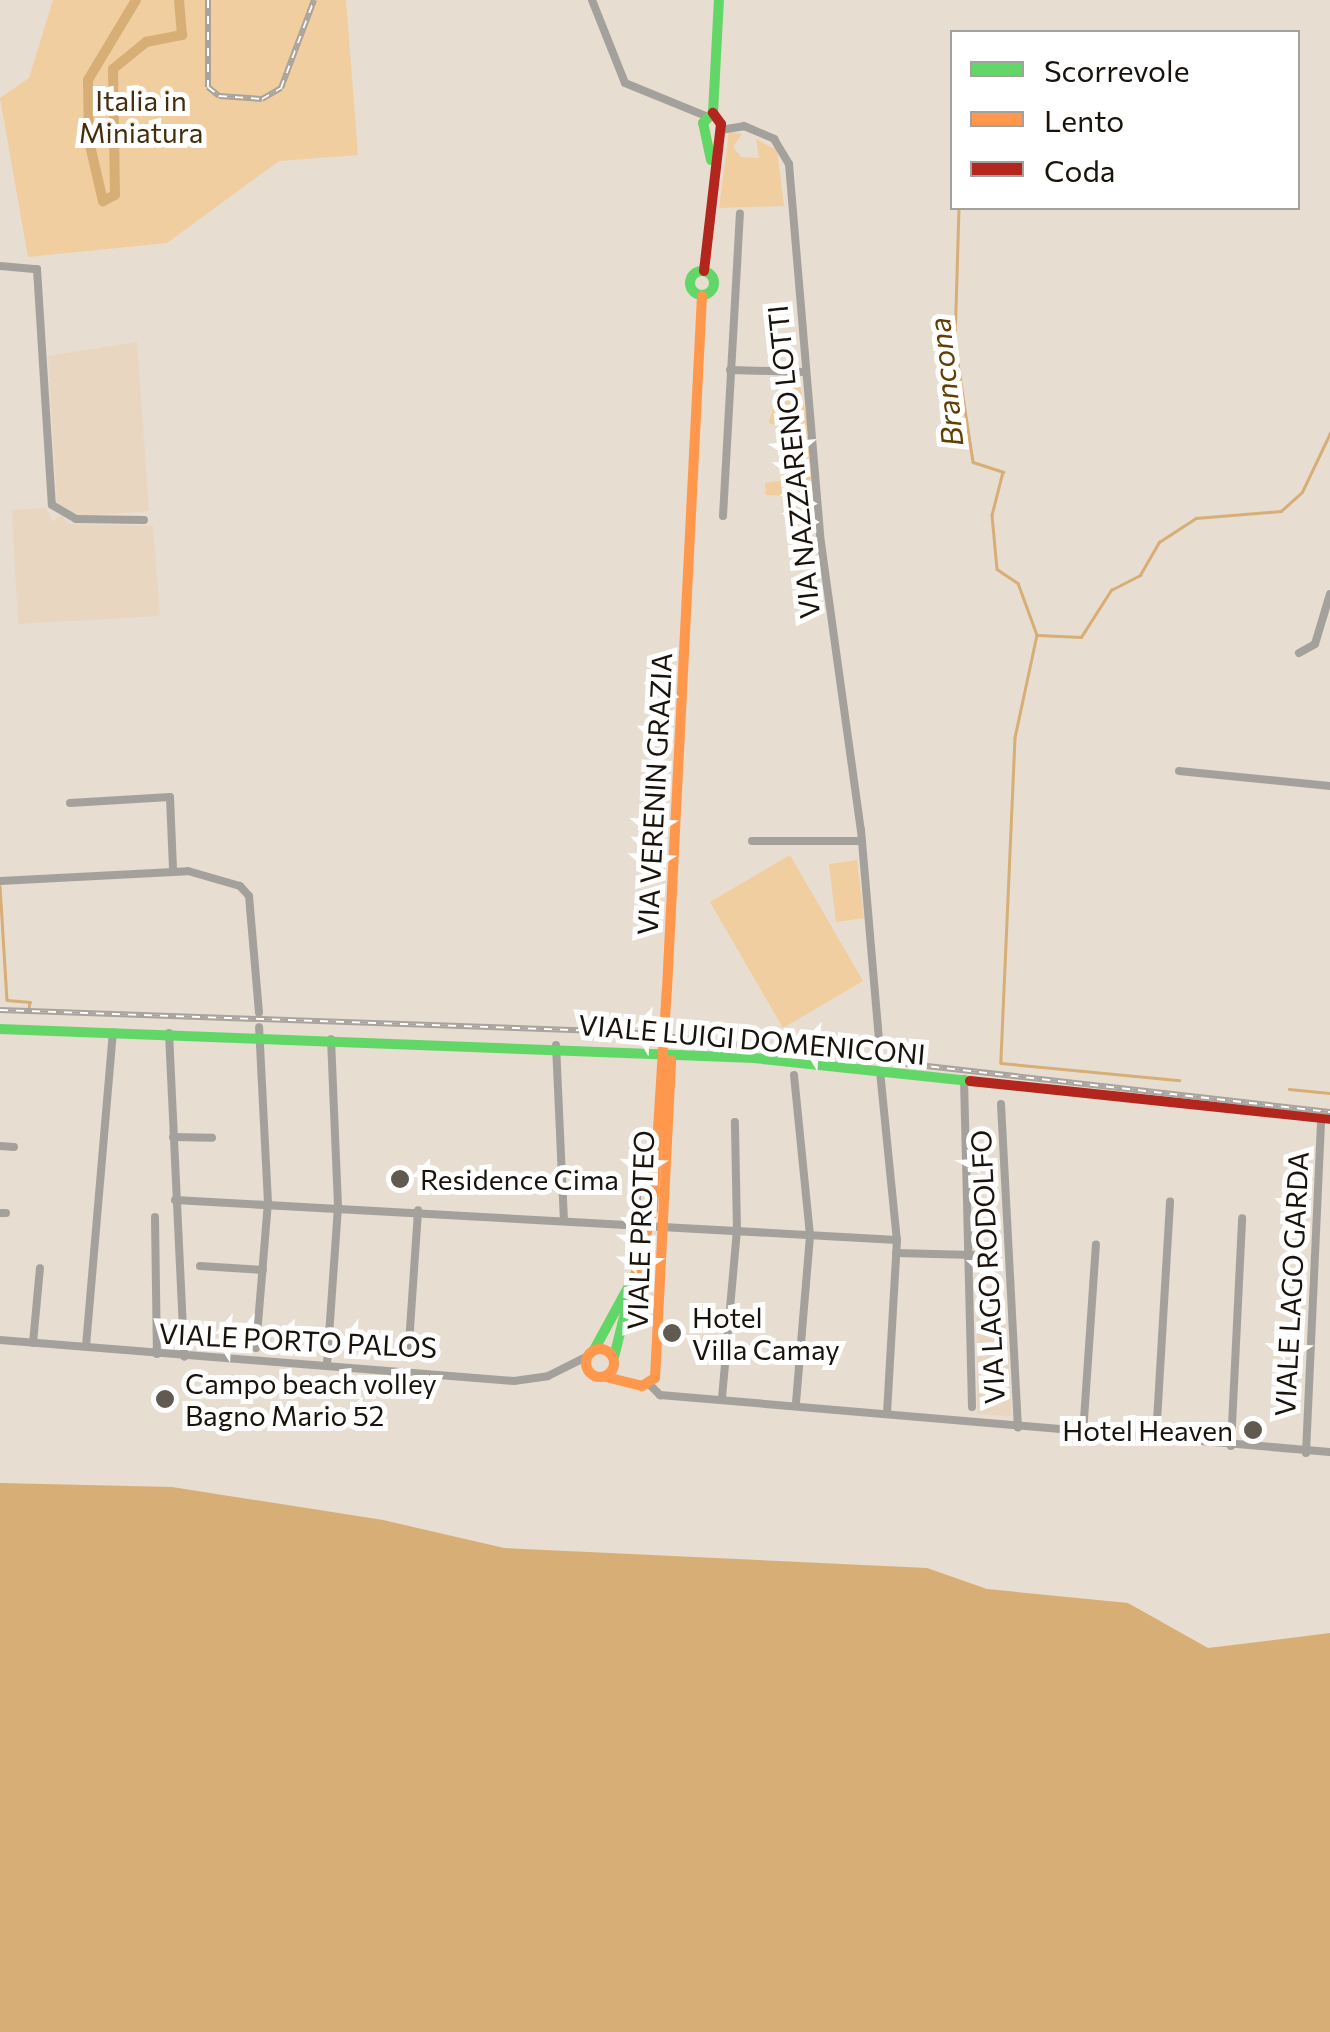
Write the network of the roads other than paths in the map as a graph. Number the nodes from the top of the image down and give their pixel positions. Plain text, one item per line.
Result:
1 (592, 0) edge
2 (720, 0) edge
3 (712, 115) junction
4 (744, 126) junction
5 (720, 130) junction
6 (711, 160) junction
7 (740, 213) dead end
8 (0, 266) edge
9 (704, 271) junction
10 (702, 296) junction
11 (730, 370) junction
12 (805, 372) junction
13 (723, 516) dead end
14 (144, 520) dead end
15 (1330, 594) edge
16 (1300, 653) dead end
17 (1179, 772) dead end
18 (1330, 786) edge
19 (70, 803) dead end
20 (752, 841) dead end
21 (862, 841) junction
22 (173, 870) junction
23 (0, 880) edge
24 (259, 1013) dead end
25 (0, 1028) edge
26 (112, 1032) junction
27 (259, 1032) junction
28 (169, 1033) junction
29 (330, 1037) junction
30 (878, 1038) dead end
31 (556, 1045) junction
32 (671, 1060) junction
33 (880, 1071) junction
34 (794, 1075) dead end
35 (964, 1080) junction
36 (1001, 1104) dead end
37 (1326, 1119) edge
38 (735, 1122) dead end
39 (173, 1137) junction
40 (212, 1138) dead end
41 (0, 1146) edge
42 (14, 1147) dead end
43 (636, 1186) dead end
44 (175, 1200) junction
45 (1170, 1201) dead end
46 (268, 1204) junction
47 (338, 1206) junction
48 (418, 1210) junction
49 (155, 1217) dead end
50 (1242, 1218) dead end
51 (564, 1221) junction
52 (636, 1226) junction
53 (668, 1227) junction
54 (737, 1230) junction
55 (810, 1236) junction
56 (897, 1240) junction
57 (1096, 1244) dead end
58 (896, 1254) junction
59 (974, 1254) junction
60 (200, 1266) dead end
61 (40, 1268) dead end
62 (263, 1270) junction
63 (629, 1291) junction
64 (0, 1340) edge
65 (33, 1343) junction
66 (86, 1346) junction
67 (256, 1348) dead end
68 (591, 1353) junction
69 (157, 1354) junction
70 (184, 1357) junction
71 (408, 1358) dead end
72 (614, 1360) junction
73 (326, 1364) junction
74 (606, 1377) junction
75 (649, 1384) junction
76 (635, 1385) junction
77 (722, 1398) junction
78 (796, 1401) junction
79 (972, 1406) dead end
80 (887, 1412) junction
81 (1018, 1428) junction
82 (1084, 1434) junction
83 (1156, 1438) junction
84 (1231, 1446) junction
85 (1330, 1452) edge
86 (1306, 1453) junction

1 - 3 street
2 - 3 street, VIA VERENIN GRAZIA
3 - 4 street, VIA NAZZARENO LOTTI
3 - 5 street, VIA VERENIN GRAZIA
3 - 6 street, VIA VERENIN GRAZIA
4 - 5 street
4 - 12 street, VIA NAZZARENO LOTTI
5 - 6 street, VIA VERENIN GRAZIA
6 - 9 street, VIA VERENIN GRAZIA
7 - 11 street
8 - 14 street
9 - 10 street, VIA VERENIN GRAZIA
9 - 10 street, VIA VERENIN GRAZIA
10 - 63 street, VIA VERENIN GRAZIA, bridge
11 - 12 street
11 - 13 street
12 - 21 street, VIA NAZZARENO LOTTI
15 - 16 street
17 - 18 street
19 - 22 street
20 - 21 street
21 - 30 street, VIA NAZZARENO LOTTI
22 - 23 street
22 - 24 street
25 - 26 street, VIALE LUIGI DOMENICONI
26 - 28 street, VIALE LUIGI DOMENICONI
26 - 66 street
27 - 28 street, VIALE LUIGI DOMENICONI
27 - 29 street, VIALE LUIGI DOMENICONI
27 - 46 street
28 - 39 street
29 - 31 street, VIALE LUIGI DOMENICONI
29 - 47 street
31 - 32 street, VIALE LUIGI DOMENICONI
31 - 51 street
32 - 33 street, VIALE LUIGI DOMENICONI
32 - 53 street, VIALE PROTEO
33 - 35 street, VIALE LUIGI DOMENICONI
33 - 56 street
34 - 55 street
35 - 37 street, VIALE LUIGI DOMENICONI
35 - 59 street
36 - 81 street, VIA LAGO RODOLFO
37 - 86 street, VIALE LAGO GARDA
38 - 54 street
39 - 40 street
39 - 44 street
41 - 42 street
43 - 52 street
44 - 46 street
44 - 70 street
45 - 83 street
46 - 47 street
46 - 62 street
47 - 48 street
47 - 73 street
48 - 51 street
48 - 71 street
49 - 69 street
50 - 84 street
51 - 52 street
52 - 53 street
53 - 54 street
53 - 75 street, VIALE PROTEO
54 - 55 street
54 - 77 street
55 - 56 street
55 - 78 street
56 - 58 street
57 - 82 street
58 - 59 street
58 - 80 street
59 - 79 street
60 - 62 street
61 - 65 street
62 - 67 street
63 - 68 street, VIA VERENIN GRAZIA
63 - 72 street, VIA VERENIN GRAZIA
64 - 65 street, VIALE PORTO PALOS
65 - 66 street, VIALE PORTO PALOS
66 - 69 street, VIALE PORTO PALOS
68 - 72 street
68 - 73 street, VIALE PORTO PALOS
68 - 74 street
69 - 70 street, VIALE PORTO PALOS
70 - 73 street, VIALE PORTO PALOS
72 - 74 street, VIA VERENIN GRAZIA
72 - 76 street, VIALE PROTEO
74 - 76 street
75 - 76 street
75 - 77 street
77 - 78 street
78 - 80 street
80 - 81 street
81 - 82 street
82 - 83 street
83 - 84 street
84 - 86 street
85 - 86 street

